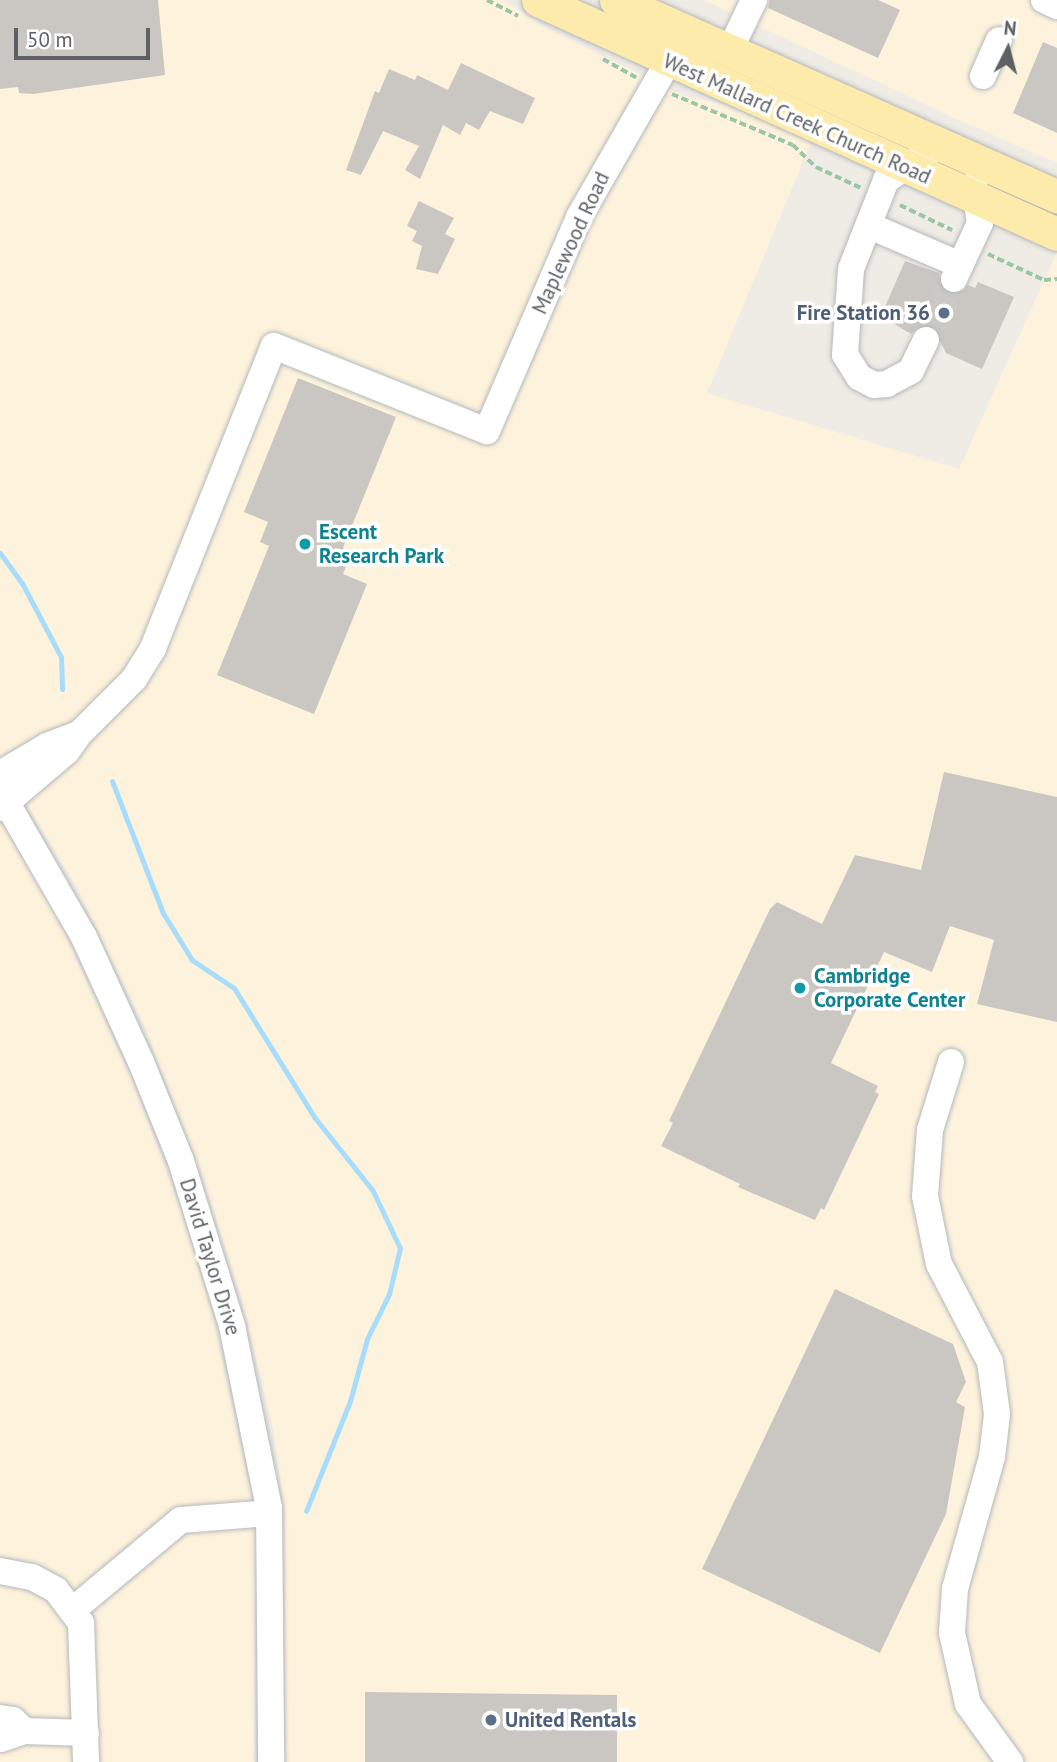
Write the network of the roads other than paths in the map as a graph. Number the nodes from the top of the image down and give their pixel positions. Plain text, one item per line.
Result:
1 (538, 0) edge
2 (616, 0) edge
3 (754, 0) edge
4 (1044, 0) edge
5 (1057, 6) edge
6 (999, 40) dead end
7 (729, 52) junction
8 (668, 62) junction
9 (983, 76) dead end
10 (953, 150) junction
11 (903, 166) junction
12 (1057, 196) edge
13 (978, 199) junction
14 (870, 226) junction
15 (1057, 234) edge
16 (926, 340) tunnel mouth
17 (79, 734) junction
18 (0, 774) edge
19 (3, 801) edge
20 (951, 1062) dead end
21 (269, 1513) junction
22 (0, 1571) edge
23 (74, 1609) junction
24 (0, 1718) edge
25 (86, 1733) junction
26 (12, 1735) edge
27 (86, 1762) edge
28 (271, 1762) edge
29 (1010, 1762) edge

1 - 8 main road, West Mallard Creek Church Road
2 - 7 main road, West Mallard Creek Church Road
3 - 7 street
4 - 5 street
6 - 9 street
7 - 10 main road, West Mallard Creek Church Road
8 - 11 main road, West Mallard Creek Church Road
8 - 17 street, Maplewood Road
10 - 11 street
10 - 12 main road, West Mallard Creek Church Road
10 - 13 street
11 - 13 main road, West Mallard Creek Church Road
11 - 14 street
13 - 14 street
13 - 15 main road, West Mallard Creek Church Road
14 - 16 street
17 - 18 street
17 - 19 street
19 - 21 street, David Taylor Drive
20 - 29 street
21 - 23 street
21 - 28 street, David Taylor Drive
22 - 23 street
23 - 25 street
24 - 26 street
25 - 26 street
25 - 27 street

